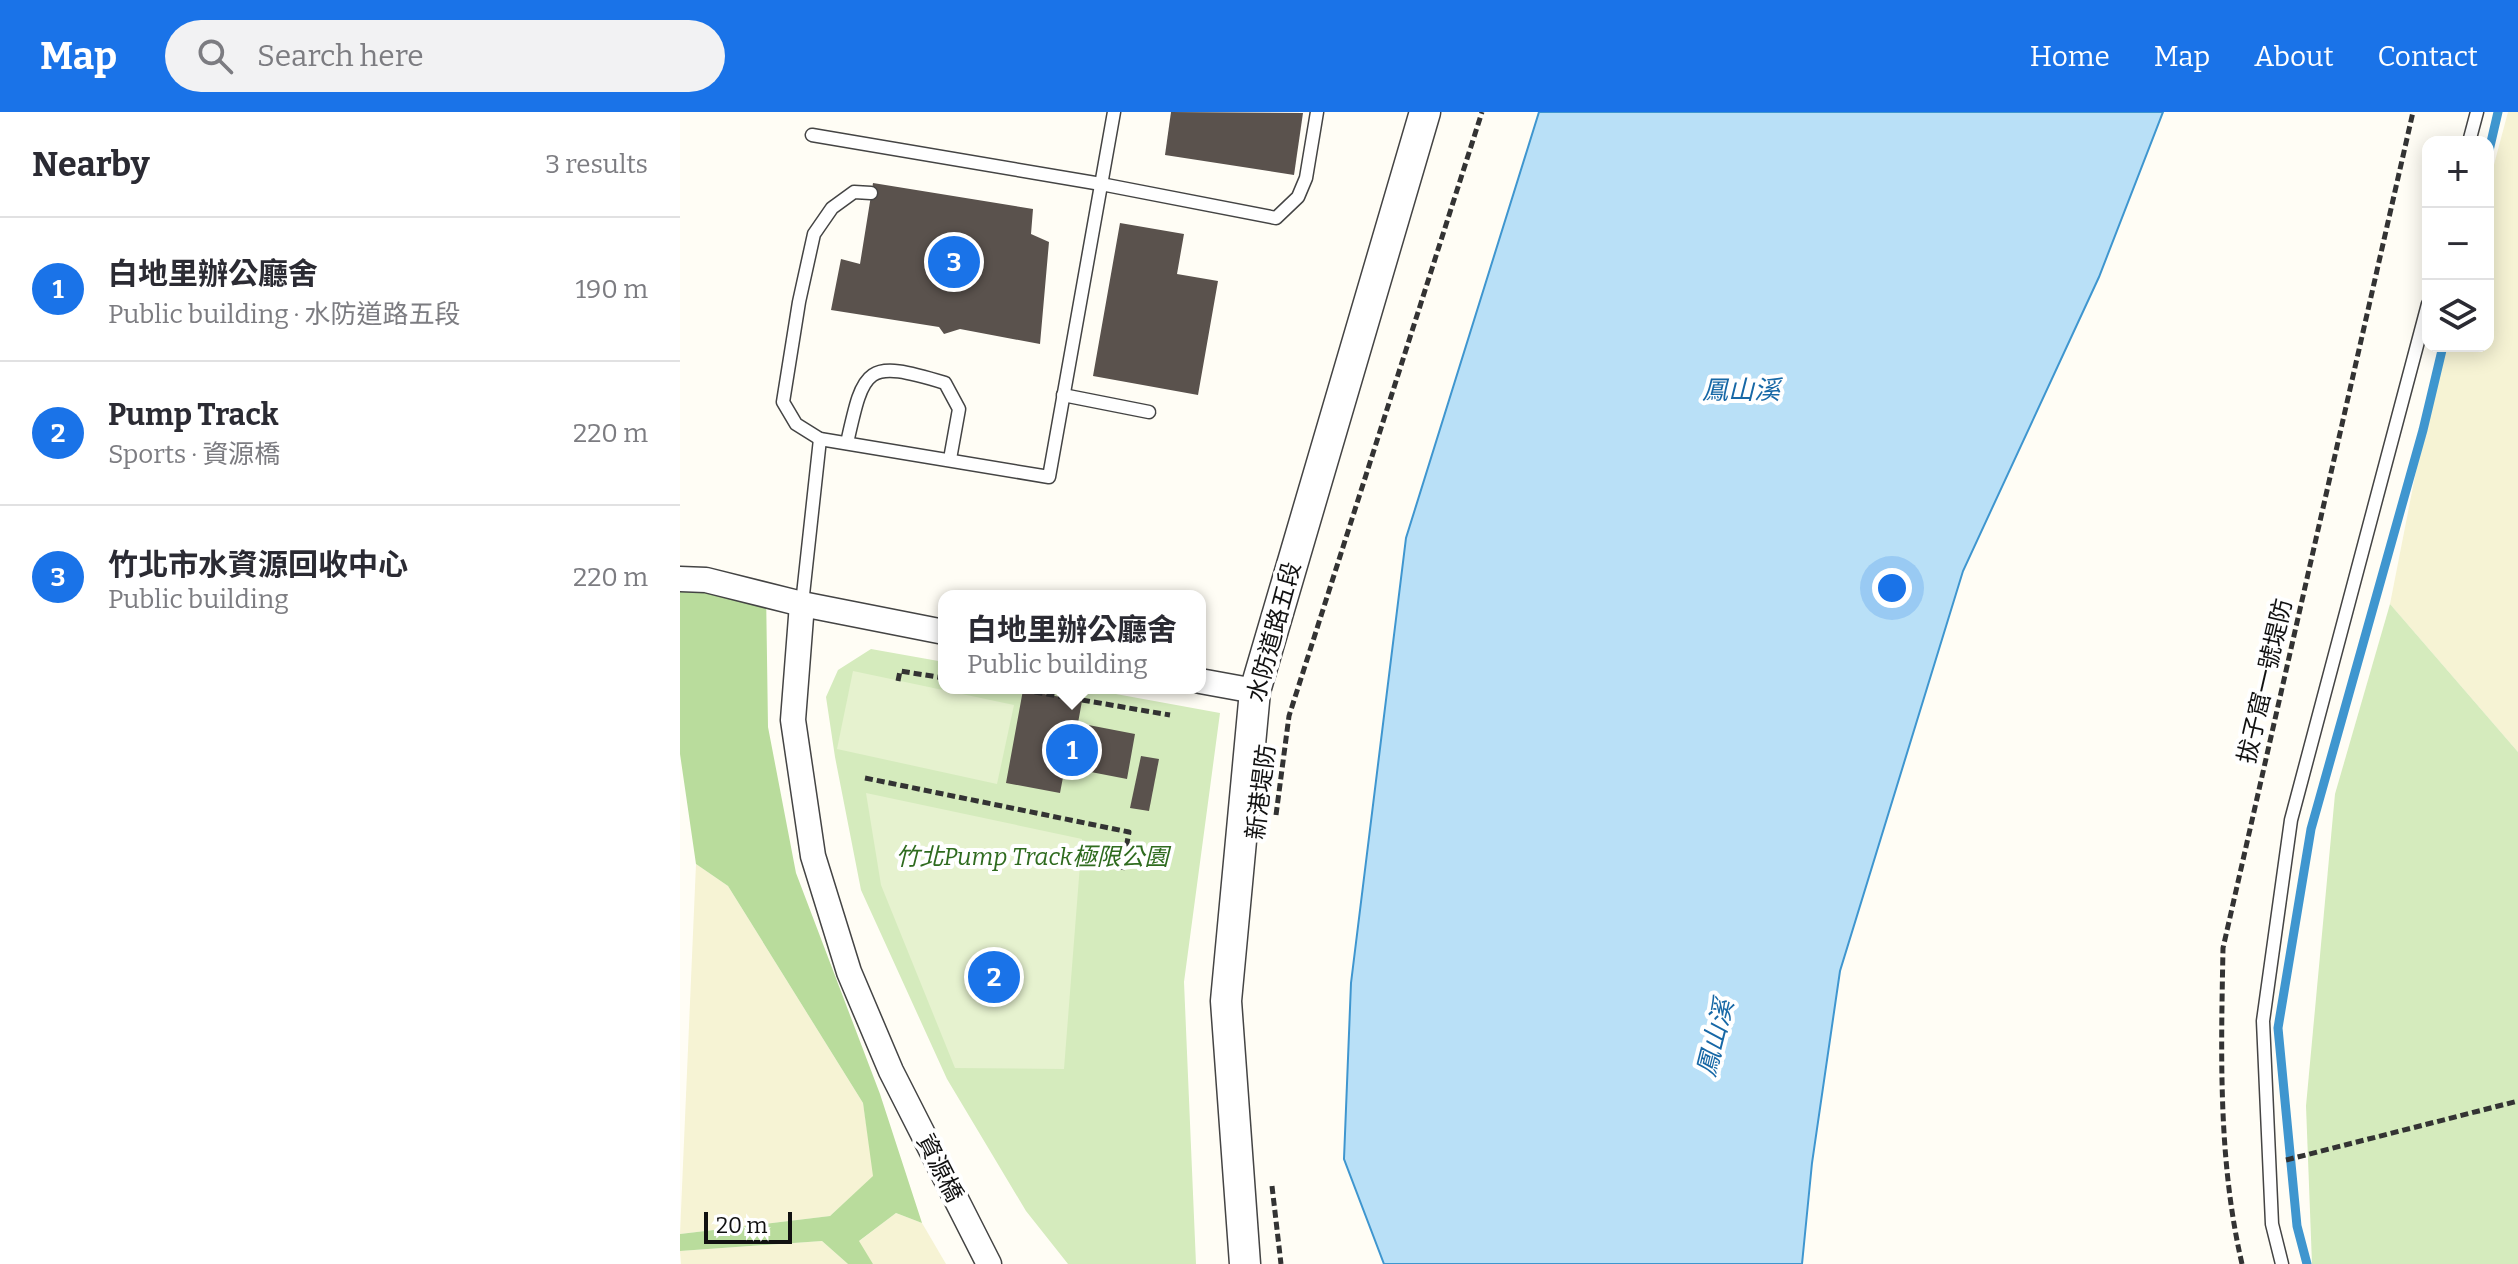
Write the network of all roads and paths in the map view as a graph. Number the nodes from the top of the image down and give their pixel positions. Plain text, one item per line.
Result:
1 (1114, 112) edge
2 (1317, 112) edge
3 (1425, 112) edge
4 (1482, 112) edge
5 (2413, 112) edge
6 (2477, 112) edge
7 (812, 135) dead end
8 (2471, 136) edge
9 (1101, 184) junction
10 (871, 193) dead end
11 (2422, 327) edge
12 (1063, 395) junction
13 (1149, 412) dead end
14 (820, 439) junction
15 (847, 443) junction
16 (950, 459) junction
17 (680, 579) edge
18 (802, 604) junction
19 (938, 631) edge
20 (938, 677) edge
21 (898, 681) dead end
22 (1206, 682) edge
23 (1255, 691) junction
24 (1050, 694) edge
25 (1077, 694) edge
26 (1076, 698) junction
27 (1170, 715) dead end
28 (865, 778) dead end
29 (1275, 824) dead end
30 (1122, 870) dead end
31 (2518, 1101) edge
32 (2305, 1155) dead end
33 (1270, 1174) dead end
34 (989, 1264) edge
35 (1245, 1264) edge
36 (1281, 1264) edge
37 (2242, 1264) edge
38 (2282, 1264) edge

1 - 9 lane
2 - 9 lane
3 - 23 street, 水防道路五段
4 - 29 path, 新港堤防
5 - 37 path, 拔子窟一號堤防
6 - 8 lane
7 - 9 lane
9 - 12 lane
10 - 14 lane
11 - 38 lane
12 - 13 lane
12 - 16 lane
14 - 15 lane
14 - 18 lane
15 - 16 lane
15 - 16 lane
17 - 18 street
18 - 19 street
18 - 34 street, 資源橋
20 - 21 path
22 - 23 street
23 - 35 street, 水防道路五段
24 - 26 path
25 - 26 path
26 - 27 path
28 - 30 path
31 - 32 path
33 - 36 path

